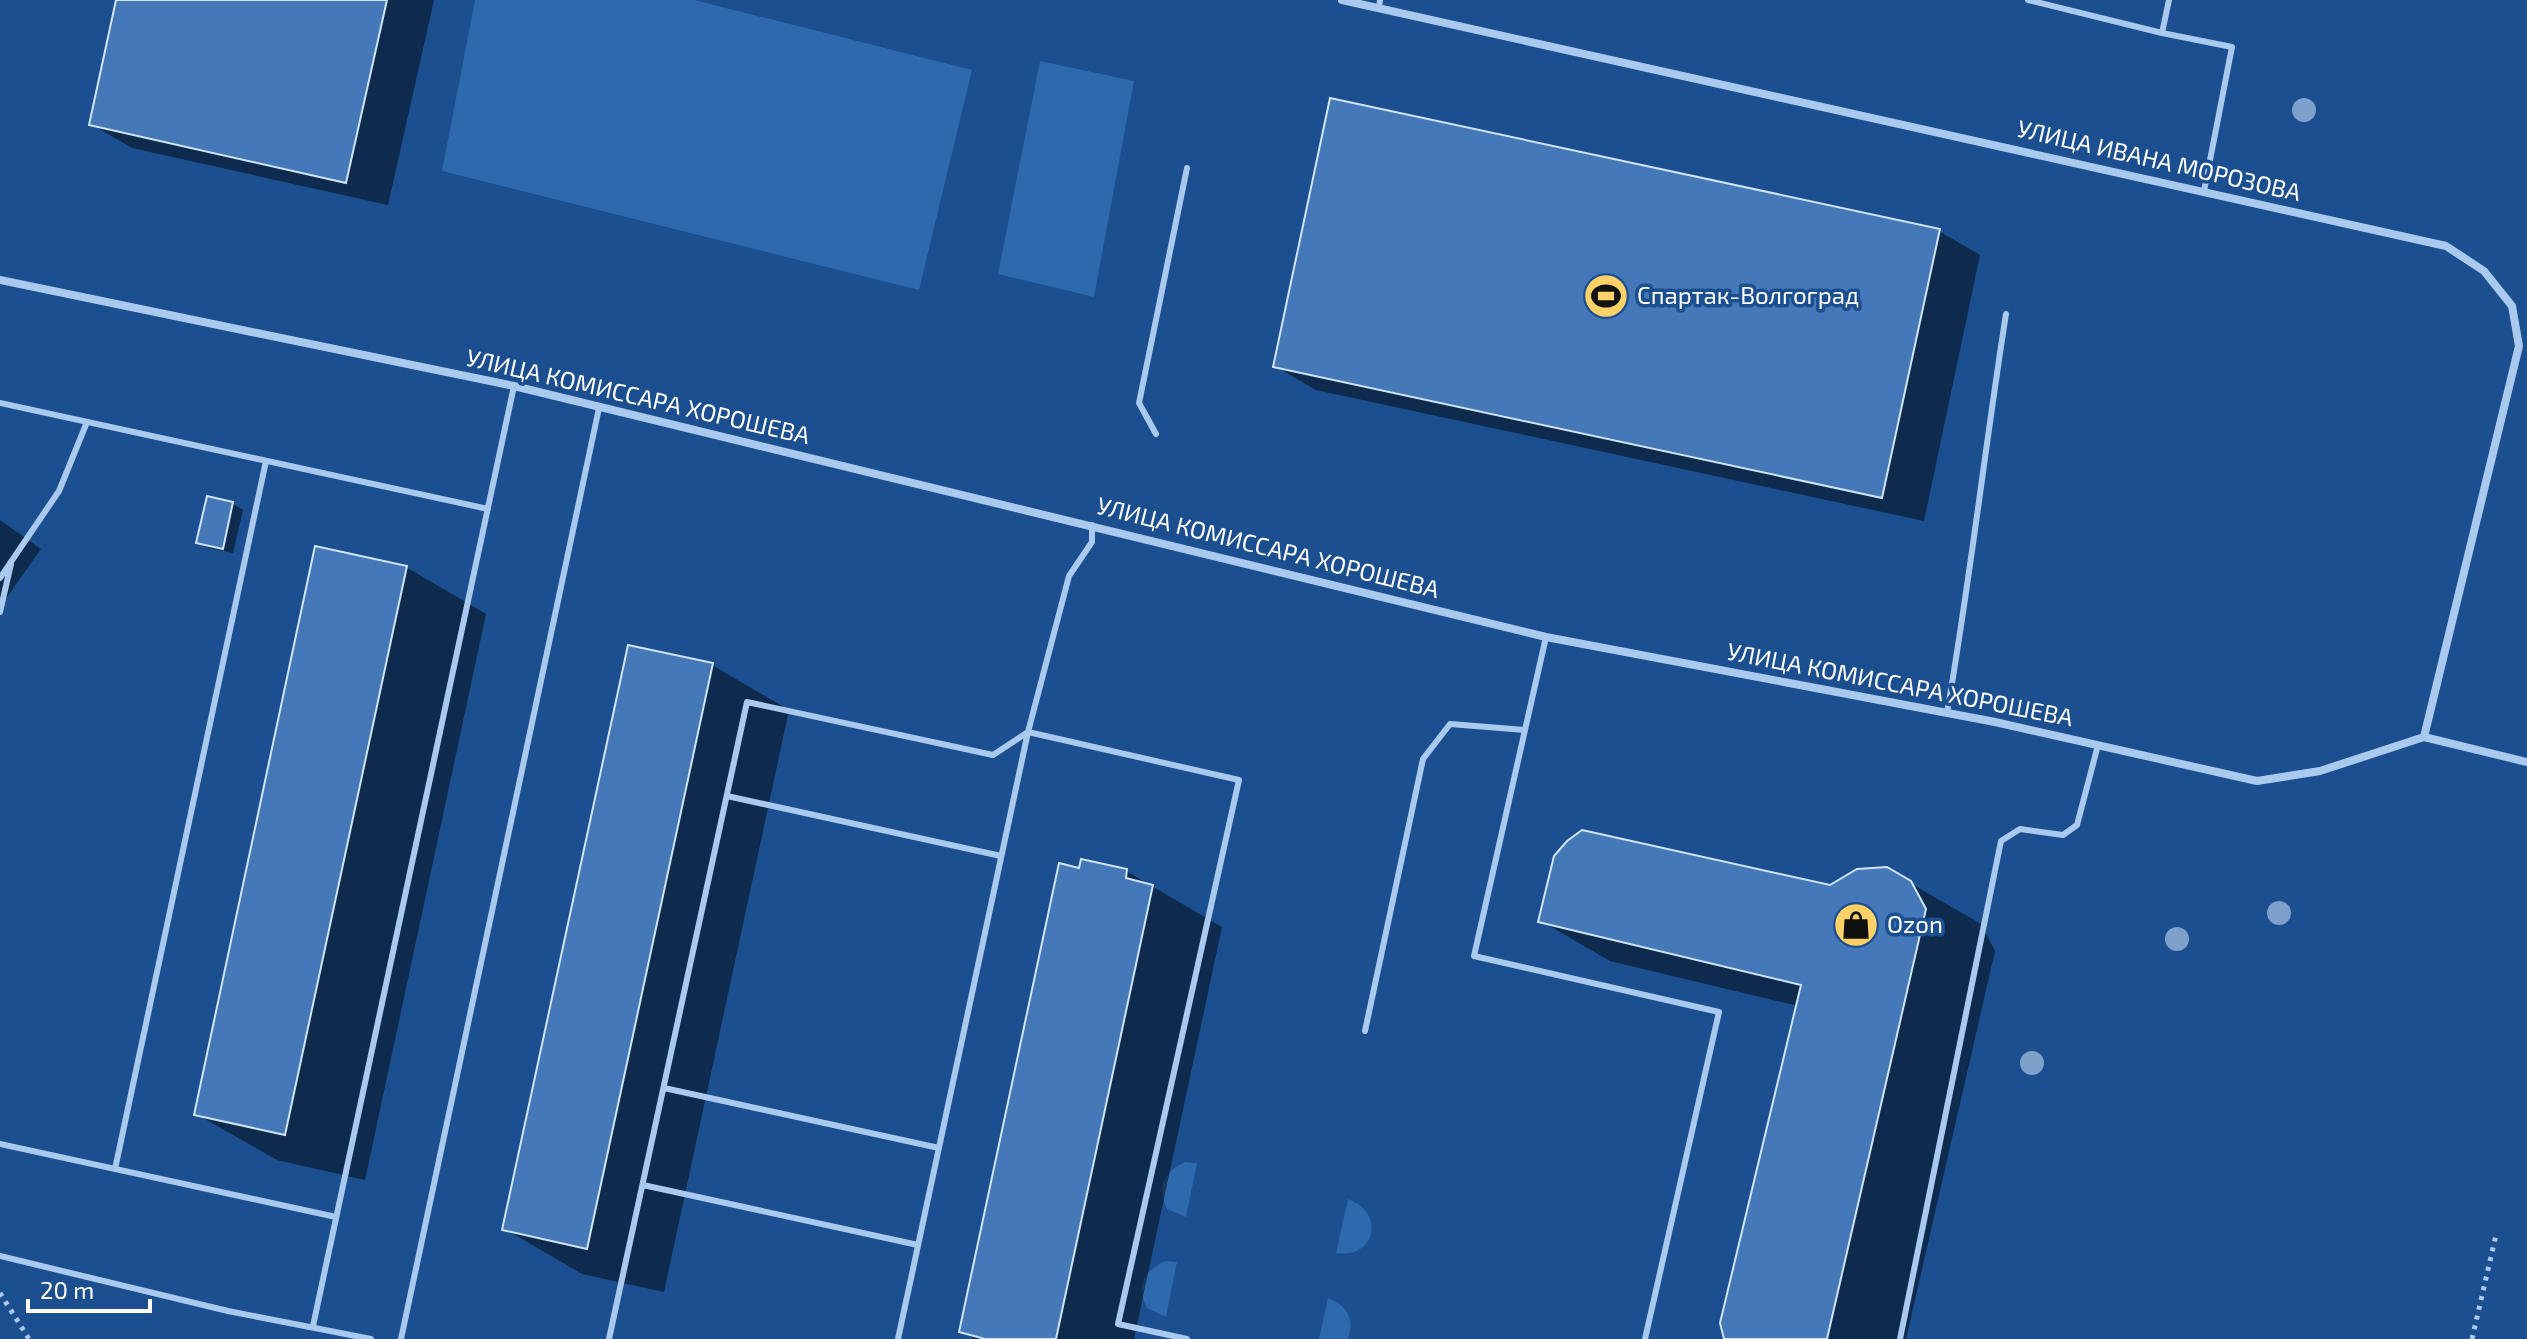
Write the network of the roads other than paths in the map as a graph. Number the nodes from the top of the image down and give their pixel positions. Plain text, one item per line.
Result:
1 (1342, 0) edge
2 (2028, 0) edge
3 (2169, 0) edge
4 (1379, 4) edge
5 (2162, 33) junction
6 (1187, 168) dead end
7 (2204, 191) junction
8 (0, 280) edge
9 (2006, 314) dead end
10 (514, 386) junction
11 (0, 403) edge
12 (599, 408) junction
13 (87, 422) junction
14 (1156, 434) dead end
15 (266, 461) junction
16 (488, 509) junction
17 (1092, 525) junction
18 (11, 562) junction
19 (0, 578) edge
20 (0, 612) edge
21 (1546, 637) junction
22 (1947, 713) junction
23 (1525, 730) junction
24 (1028, 732) junction
25 (2424, 737) junction
26 (2098, 745) junction
27 (2527, 762) edge
28 (727, 796) junction
29 (1001, 856) junction
30 (1365, 1031) dead end
31 (664, 1088) junction
32 (0, 1144) edge
33 (939, 1148) junction
34 (115, 1169) junction
35 (643, 1185) junction
36 (336, 1217) junction
37 (918, 1245) junction
38 (0, 1256) edge
39 (313, 1326) junction
40 (371, 1339) edge
41 (401, 1339) edge
42 (609, 1339) edge
43 (898, 1339) edge
44 (1187, 1339) edge
45 (1645, 1339) edge
46 (1900, 1339) edge

1 - 4 street, УЛИЦА ИВАНА МОРОЗОВА
2 - 5 lane
3 - 5 lane
4 - 7 street, УЛИЦА ИВАНА МОРОЗОВА
5 - 7 lane
6 - 14 lane
7 - 25 street, УЛИЦА ИВАНА МОРОЗОВА
8 - 10 street, УЛИЦА КОМИССАРА ХОРОШЕВА
9 - 22 lane
10 - 12 street, УЛИЦА КОМИССАРА ХОРОШЕВА
10 - 16 lane
11 - 13 lane
12 - 17 street, УЛИЦА КОМИССАРА ХОРОШЕВА
12 - 41 lane
13 - 15 lane
13 - 18 lane
15 - 16 lane
15 - 34 lane
16 - 36 lane
17 - 21 street, УЛИЦА КОМИССАРА ХОРОШЕВА
17 - 24 lane
18 - 19 lane
18 - 20 lane
21 - 22 street, УЛИЦА КОМИССАРА ХОРОШЕВА
21 - 23 lane
22 - 26 street, УЛИЦА КОМИССАРА ХОРОШЕВА
23 - 30 lane
23 - 45 lane
24 - 28 lane
24 - 29 lane
24 - 44 lane
25 - 26 street, УЛИЦА КОМИССАРА ХОРОШЕВА
25 - 27 street
26 - 46 lane
28 - 29 lane
28 - 31 lane
29 - 33 lane
31 - 33 lane
31 - 35 lane
32 - 34 lane
33 - 37 lane
34 - 36 lane
35 - 37 lane
35 - 42 lane
36 - 39 lane
37 - 43 lane
38 - 39 lane
39 - 40 lane

